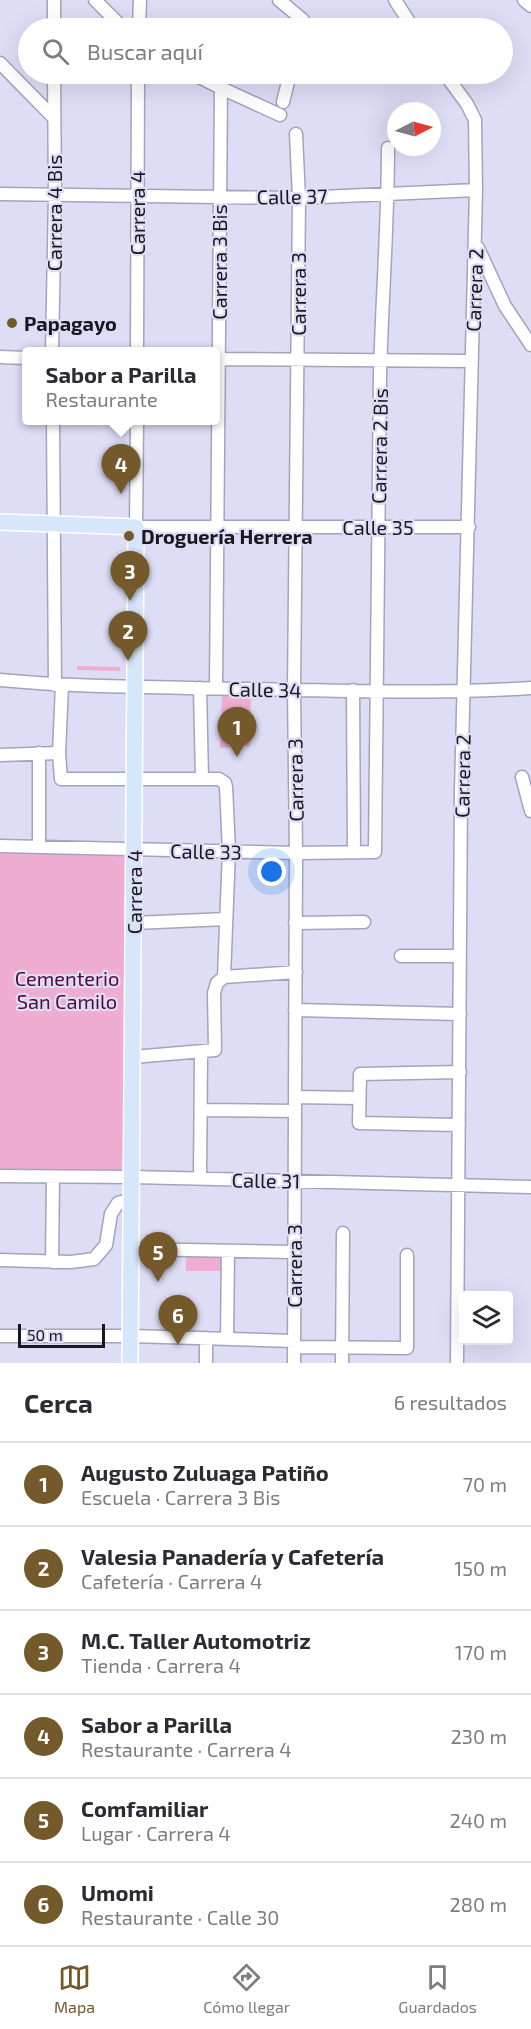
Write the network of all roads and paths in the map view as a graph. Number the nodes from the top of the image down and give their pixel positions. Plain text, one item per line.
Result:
1 (54, 0) edge
2 (94, 0) edge
3 (140, 0) edge
4 (279, 0) edge
5 (394, 0) edge
6 (524, 0) edge
7 (531, 6) edge
8 (54, 18) edge
9 (113, 18) edge
10 (139, 18) edge
11 (301, 18) edge
12 (406, 18) edge
13 (0, 63) edge
14 (18, 81) edge
15 (21, 84) edge
16 (54, 84) edge
17 (138, 84) edge
18 (213, 84) edge
19 (288, 84) edge
20 (452, 84) edge
21 (221, 88) junction
22 (54, 118) junction
23 (296, 134) dead end
24 (388, 156) edge
25 (476, 189) junction
26 (388, 192) junction
27 (0, 194) edge
28 (55, 195) junction
29 (138, 195) junction
30 (220, 196) junction
31 (299, 198) junction
32 (476, 244) junction
33 (531, 345) edge
34 (52, 347) edge
35 (137, 347) edge
36 (217, 347) edge
37 (0, 357) edge
38 (22, 358) edge
39 (220, 359) edge
40 (298, 360) junction
41 (381, 360) junction
42 (471, 361) junction
43 (52, 425) edge
44 (136, 425) edge
45 (217, 425) edge
46 (0, 522) edge
47 (53, 524) junction
48 (296, 526) junction
49 (136, 527) junction
50 (217, 527) junction
51 (469, 527) junction
52 (377, 528) junction
53 (0, 680) edge
54 (59, 685) junction
55 (135, 687) junction
56 (200, 688) junction
57 (216, 688) junction
58 (531, 688) edge
59 (294, 690) junction
60 (352, 690) junction
61 (376, 691) junction
62 (464, 692) junction
63 (39, 753) junction
64 (59, 753) junction
65 (0, 755) edge
66 (522, 777) dead end
67 (202, 779) junction
68 (135, 780) junction
69 (531, 811) edge
70 (0, 846) edge
71 (39, 847) junction
72 (135, 850) junction
73 (229, 851) junction
74 (354, 852) junction
75 (375, 852) joint
76 (296, 853) junction
77 (226, 919) junction
78 (364, 922) dead end
79 (134, 923) junction
80 (295, 923) junction
81 (401, 956) dead end
82 (460, 956) junction
83 (296, 972) junction
84 (224, 977) junction
85 (295, 1010) junction
86 (460, 1014) junction
87 (201, 1052) junction
88 (133, 1057) junction
89 (460, 1072) junction
90 (295, 1097) junction
91 (359, 1098) junction
92 (202, 1110) junction
93 (295, 1111) junction
94 (459, 1125) junction
95 (0, 1176) edge
96 (53, 1177) junction
97 (133, 1177) junction
98 (200, 1179) junction
99 (295, 1180) junction
100 (459, 1185) junction
101 (531, 1187) edge
102 (132, 1199) junction
103 (343, 1233) dead end
104 (132, 1249) junction
105 (228, 1251) junction
106 (294, 1252) junction
107 (407, 1255) dead end
108 (0, 1260) edge
109 (52, 1262) junction
110 (0, 1336) edge
111 (131, 1336) junction
112 (206, 1338) junction
113 (227, 1339) junction
114 (294, 1344) junction
115 (342, 1347) junction
116 (130, 1363) edge
117 (206, 1363) edge
118 (294, 1363) edge
119 (342, 1363) edge
120 (457, 1363) edge

1 - 8 street
2 - 9 street
3 - 10 street
4 - 11 street
5 - 12 street
6 - 7 street
13 - 14 street
15 - 22 street
16 - 22 street, Carrera 4 Bis
17 - 29 street, Carrera 4
18 - 21 street
19 - 21 street
20 - 25 street, Carrera 2
21 - 30 street, Carrera 3 Bis
22 - 28 street, Carrera 4 Bis
23 - 31 street, Carrera 3
24 - 26 street, Carrera 2 Bis
25 - 26 street, Calle 37
25 - 32 street, Carrera 2
26 - 31 street, Calle 37
26 - 41 street, Carrera 2 Bis
27 - 28 street, Calle 37
28 - 29 street, Calle 37
28 - 34 street, Carrera 4 Bis
29 - 30 street, Calle 37
29 - 35 street, Carrera 4
30 - 31 street, Calle 37
30 - 36 street, Carrera 3 Bis
31 - 40 street, Carrera 3
32 - 33 street
32 - 42 street, Carrera 2
37 - 38 street
39 - 40 street
40 - 41 street
40 - 48 street, Carrera 3
41 - 42 street
41 - 52 street, Carrera 2 Bis
42 - 51 street, Carrera 2
43 - 47 street
44 - 49 street, Carrera 4
45 - 50 street, Carrera 3 Bis
46 - 47 main road, Calle 35
47 - 49 main road, Calle 35
47 - 54 street
48 - 50 street, Calle 35
48 - 52 street, Calle 35
48 - 59 street, Carrera 3
49 - 50 street, Calle 35
49 - 55 main road, Carrera 4
50 - 57 street, Carrera 3 Bis
51 - 52 street, Calle 35
51 - 62 street, Carrera 2
52 - 61 street, Carrera 2 Bis
53 - 54 street, Calle 34
54 - 55 street, Calle 34
54 - 64 street
55 - 56 street, Calle 34
55 - 68 main road, Carrera 4
56 - 57 street, Calle 34
56 - 67 street
57 - 59 street, Calle 34
58 - 62 street, Calle 34
59 - 60 street, Calle 34
59 - 76 street, Carrera 3
60 - 61 street, Calle 34
60 - 74 street
61 - 62 street, Calle 34
61 - 75 street, Carrera 2 Bis
62 - 82 street, Carrera 2
63 - 64 street
63 - 65 street
63 - 71 street
64 - 68 street
66 - 69 street
67 - 68 street
67 - 73 street
68 - 72 main road, Carrera 4
70 - 71 street, Calle 33
71 - 72 street, Calle 33
72 - 73 street, Calle 33
72 - 79 main road, Carrera 4
73 - 76 street, Calle 33
73 - 77 street
74 - 75 street, Calle 33
74 - 76 street, Calle 33
76 - 80 street, Carrera 3
77 - 79 street
77 - 84 street
78 - 80 street
79 - 88 main road, Carrera 4
80 - 83 street, Carrera 3
81 - 82 street
82 - 86 street, Carrera 2
83 - 84 street
83 - 85 street, Carrera 3
84 - 87 street
85 - 86 street
85 - 90 street, Carrera 3
86 - 89 street, Carrera 2
87 - 88 street
87 - 92 street
88 - 97 main road, Carrera 4
89 - 91 street
89 - 94 street, Carrera 2
90 - 91 street
90 - 93 street, Carrera 3
91 - 94 street
92 - 93 street
92 - 98 street
93 - 99 street, Carrera 3
94 - 100 street, Carrera 2
95 - 96 street, Calle 31
96 - 97 street, Calle 31
96 - 109 street
97 - 98 street, Calle 31
97 - 102 main road, Carrera 4
98 - 99 street, Calle 31
99 - 100 street, Calle 31
99 - 106 street, Carrera 3
100 - 101 street, Calle 31
100 - 120 street, Carrera 2
102 - 104 main road, Carrera 4
102 - 109 street
103 - 115 street
104 - 105 street
104 - 111 main road, Carrera 4
105 - 106 street
105 - 113 street
106 - 114 street, Carrera 3
107 - 115 street
108 - 109 street
110 - 111 street
111 - 112 street
111 - 116 main road, Carrera 4
112 - 113 street
112 - 117 street
113 - 114 street
114 - 115 street
114 - 118 street, Carrera 3
115 - 119 street

